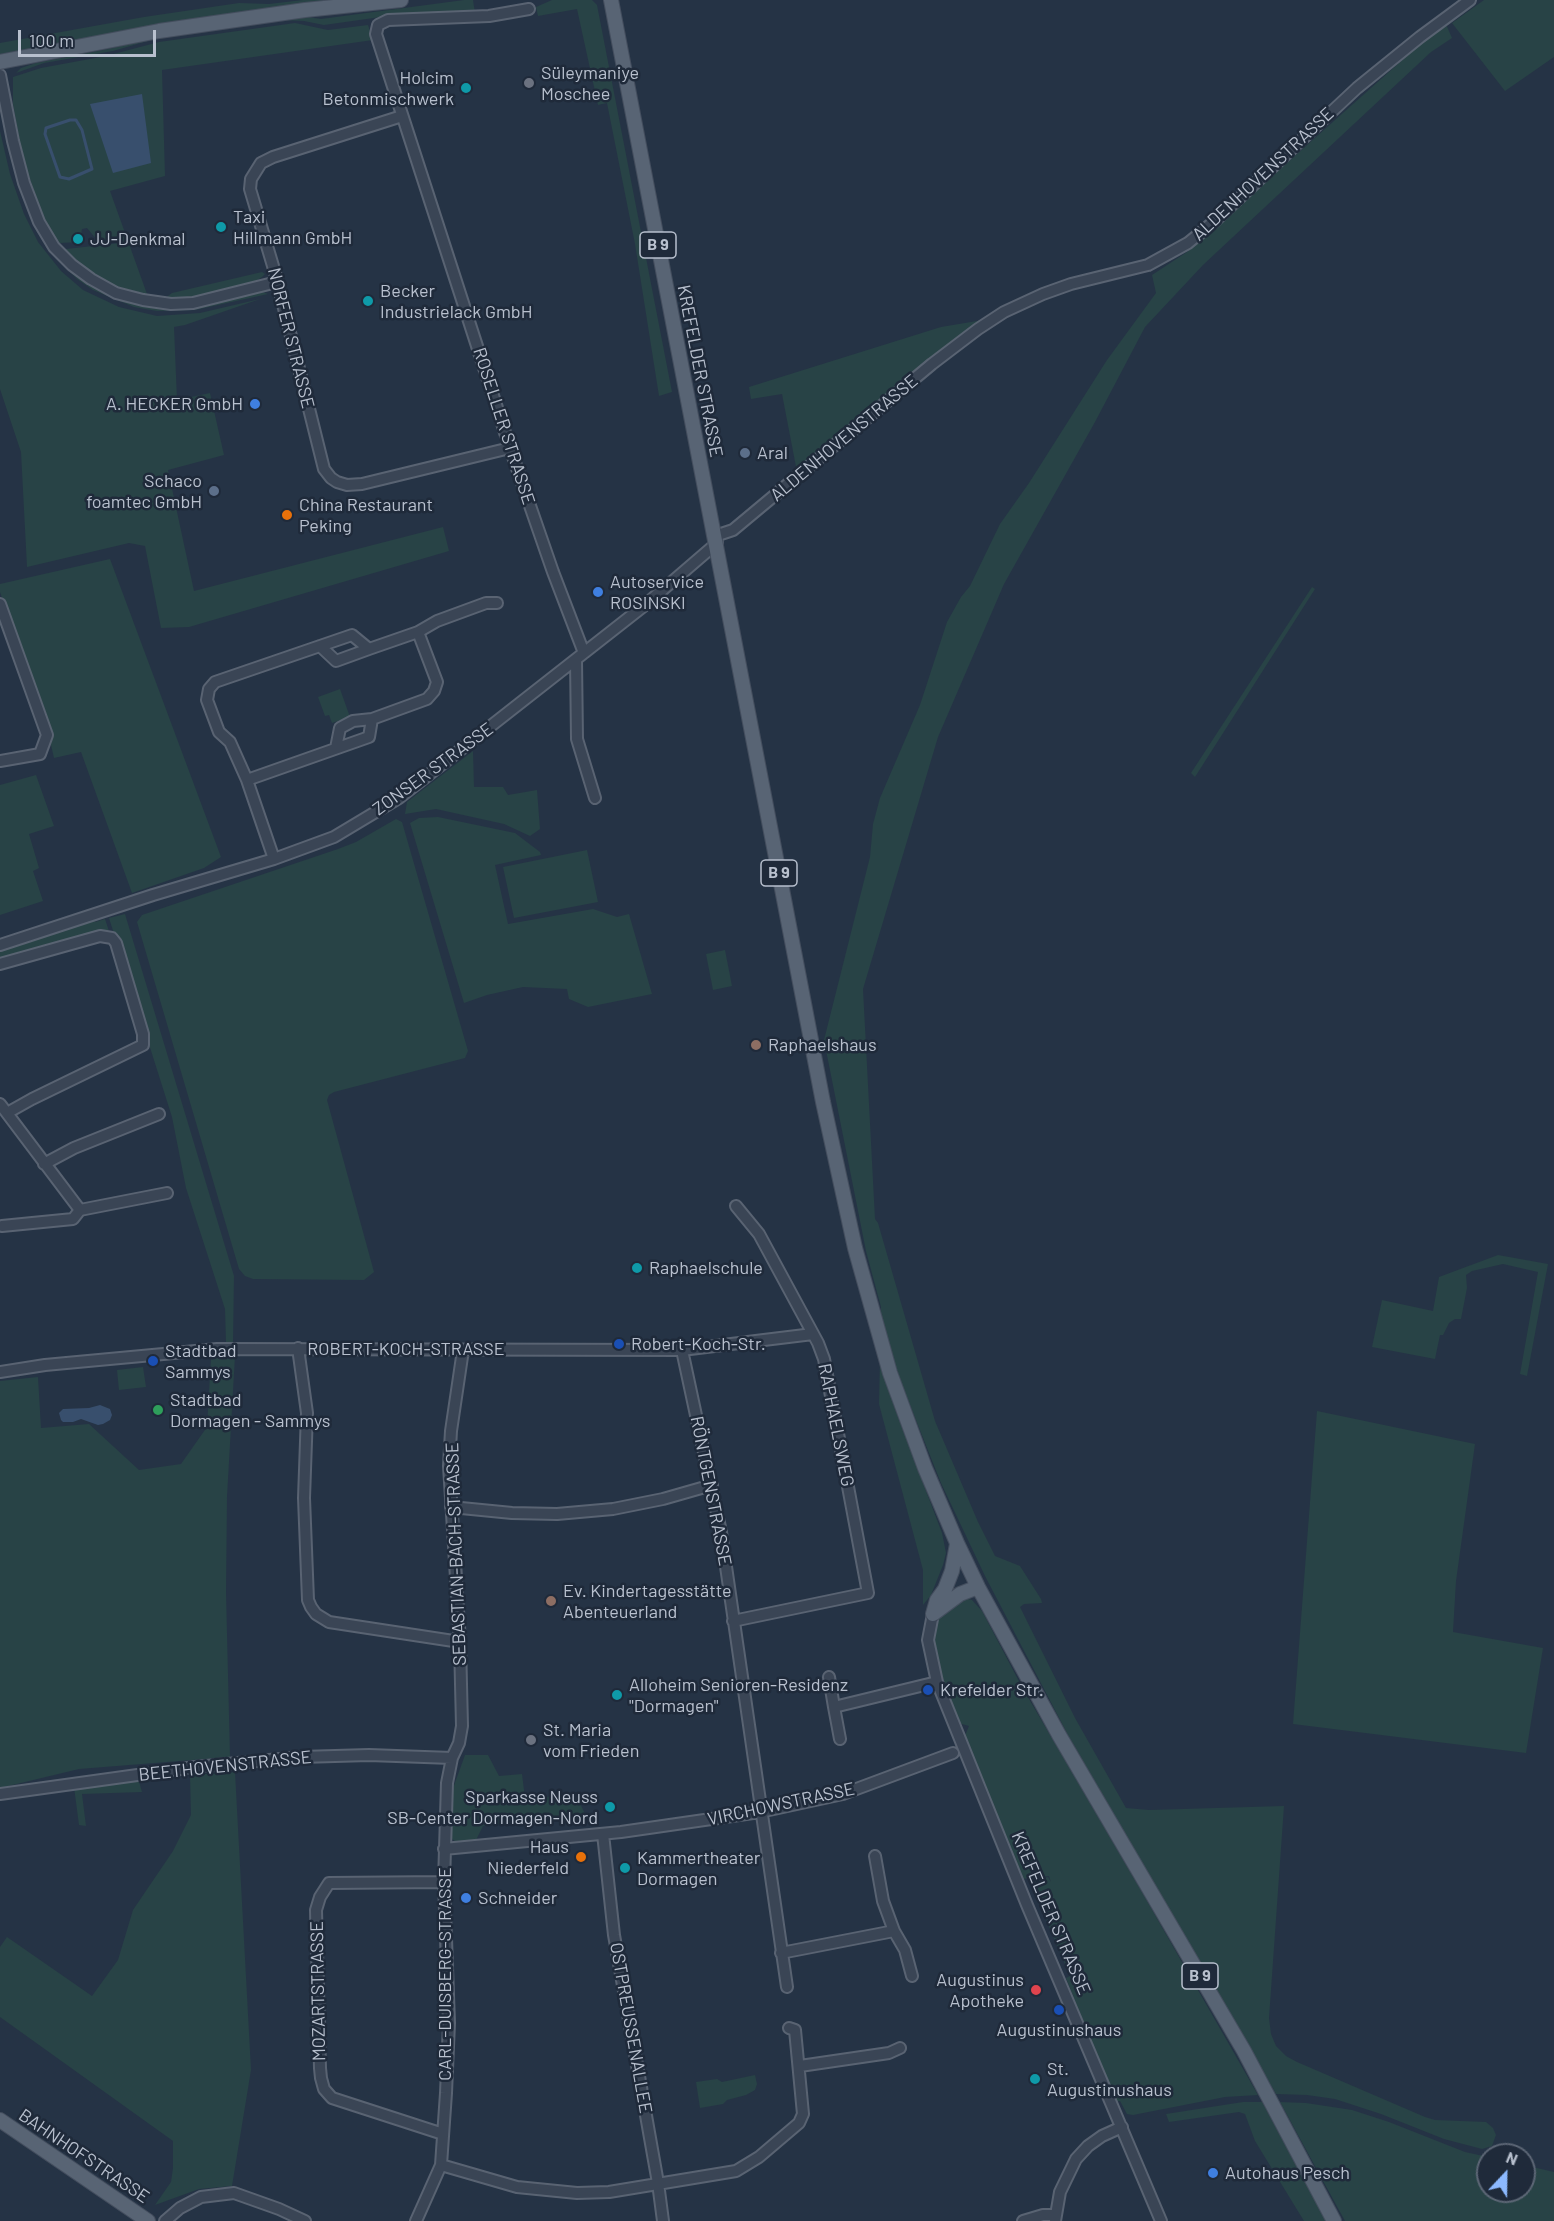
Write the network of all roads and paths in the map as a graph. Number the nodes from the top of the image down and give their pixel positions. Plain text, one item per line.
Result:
1 (402, 0) edge
2 (611, 0) edge
3 (1470, 0) edge
4 (529, 9) dead end
5 (0, 62) edge
6 (0, 75) edge
7 (402, 116) junction
8 (277, 282) junction
9 (510, 448) junction
10 (716, 540) junction
11 (496, 603) dead end
12 (0, 604) edge
13 (418, 633) junction
14 (12, 638) junction
15 (0, 640) edge
16 (320, 646) junction
17 (369, 649) junction
18 (580, 656) junction
19 (372, 719) junction
20 (336, 748) junction
21 (0, 760) edge
22 (247, 780) junction
23 (596, 798) dead end
24 (274, 859) junction
25 (0, 945) edge
26 (0, 964) edge
27 (4, 1108) edge
28 (159, 1114) dead end
29 (44, 1164) junction
30 (167, 1193) dead end
31 (736, 1206) dead end
32 (80, 1210) junction
33 (2, 1226) dead end
34 (813, 1334) junction
35 (298, 1348) junction
36 (463, 1350) junction
37 (682, 1350) junction
38 (0, 1372) edge
39 (712, 1485) junction
40 (451, 1507) junction
41 (957, 1543) junction
42 (976, 1581) junction
43 (945, 1589) junction
44 (933, 1614) junction
45 (733, 1621) junction
46 (460, 1642) junction
47 (829, 1677) dead end
48 (937, 1682) junction
49 (834, 1707) junction
50 (840, 1738) dead end
51 (953, 1753) dead end
52 (452, 1758) junction
53 (0, 1794) edge
54 (760, 1812) junction
55 (603, 1834) junction
56 (444, 1850) junction
57 (875, 1856) dead end
58 (444, 1882) junction
59 (894, 1931) junction
60 (781, 1953) junction
61 (912, 1976) dead end
62 (787, 1987) dead end
63 (789, 2028) dead end
64 (900, 2048) dead end
65 (800, 2066) junction
66 (0, 2120) edge
67 (1122, 2127) junction
68 (443, 2134) junction
69 (441, 2165) junction
70 (658, 2183) junction
71 (1056, 2218) edge
72 (148, 2221) edge
73 (165, 2221) edge
74 (305, 2221) edge
75 (416, 2221) edge
76 (663, 2221) edge
77 (1023, 2221) edge
78 (1161, 2221) edge
79 (1334, 2221) edge

1 - 5 main road
2 - 10 main road, KREFELDER STRASSE / B 9
3 - 10 street, ALDENHOVENSTRASSE
4 - 7 street, ROSELLER STRASSE
6 - 8 street
7 - 8 street, NORFER STRASSE
7 - 9 street, ROSELLER STRASSE
8 - 9 street, NORFER STRASSE
9 - 18 street, ROSELLER STRASSE
10 - 18 street, ZONSER STRASSE
10 - 41 main road, KREFELDER STRASSE / B 9
11 - 13 street
12 - 14 street
13 - 17 street
13 - 19 street
14 - 15 street
14 - 21 street
16 - 17 street
16 - 17 street
16 - 22 street
18 - 23 street
18 - 24 street, ZONSER STRASSE
19 - 20 street
19 - 20 street
20 - 22 street
22 - 24 street
24 - 25 street, ZONSER STRASSE
26 - 27 street
27 - 29 street
28 - 29 street
29 - 32 street
30 - 32 street
31 - 34 street, RAPHAELSWEG
32 - 33 street
34 - 37 street, ROBERT-KOCH-STRASSE
34 - 45 street, RAPHAELSWEG
35 - 36 street, ROBERT-KOCH-STRASSE
35 - 38 street, ROBERT-KOCH-STRASSE
35 - 46 street
36 - 37 street, ROBERT-KOCH-STRASSE
36 - 40 street, SEBASTIAN-BACH-STRASSE
37 - 39 street, RÖNTGENSTRASSE
39 - 40 street
39 - 45 street, RÖNTGENSTRASSE
40 - 46 street, SEBASTIAN-BACH-STRASSE
41 - 42 main road, B 9
41 - 43 main road
42 - 43 main road
42 - 44 main road
42 - 79 main road, B 9
43 - 44 main road
44 - 48 street, KREFELDER STRASSE
45 - 54 street, RÖNTGENSTRASSE
46 - 52 street, SEBASTIAN-BACH-STRASSE
47 - 49 street
48 - 49 street
48 - 67 street, KREFELDER STRASSE
49 - 50 street
51 - 54 street, VIRCHOWSTRASSE
52 - 53 street, BEETHOVENSTRASSE
52 - 56 street, CARL-DUISBERG-STRASSE
54 - 55 street, VIRCHOWSTRASSE
54 - 60 street, RÖNTGENSTRASSE
55 - 56 street, VIRCHOWSTRASSE
55 - 70 street, OSTPREUSSENALLEE
56 - 58 street, CARL-DUISBERG-STRASSE
57 - 59 street
58 - 68 street, CARL-DUISBERG-STRASSE
58 - 68 street, MOZARTSTRASSE
59 - 60 street
59 - 61 street
60 - 62 street, RÖNTGENSTRASSE
63 - 65 street
64 - 65 street
65 - 70 street
66 - 72 main road, BAHNHOFSTRASSE
67 - 71 street
67 - 78 street, KREFELDER STRASSE
68 - 69 street, CARL-DUISBERG-STRASSE
69 - 70 street
69 - 75 street, CARL-DUISBERG-STRASSE
70 - 76 street, OSTPREUSSENALLEE
71 - 77 street
73 - 74 street

